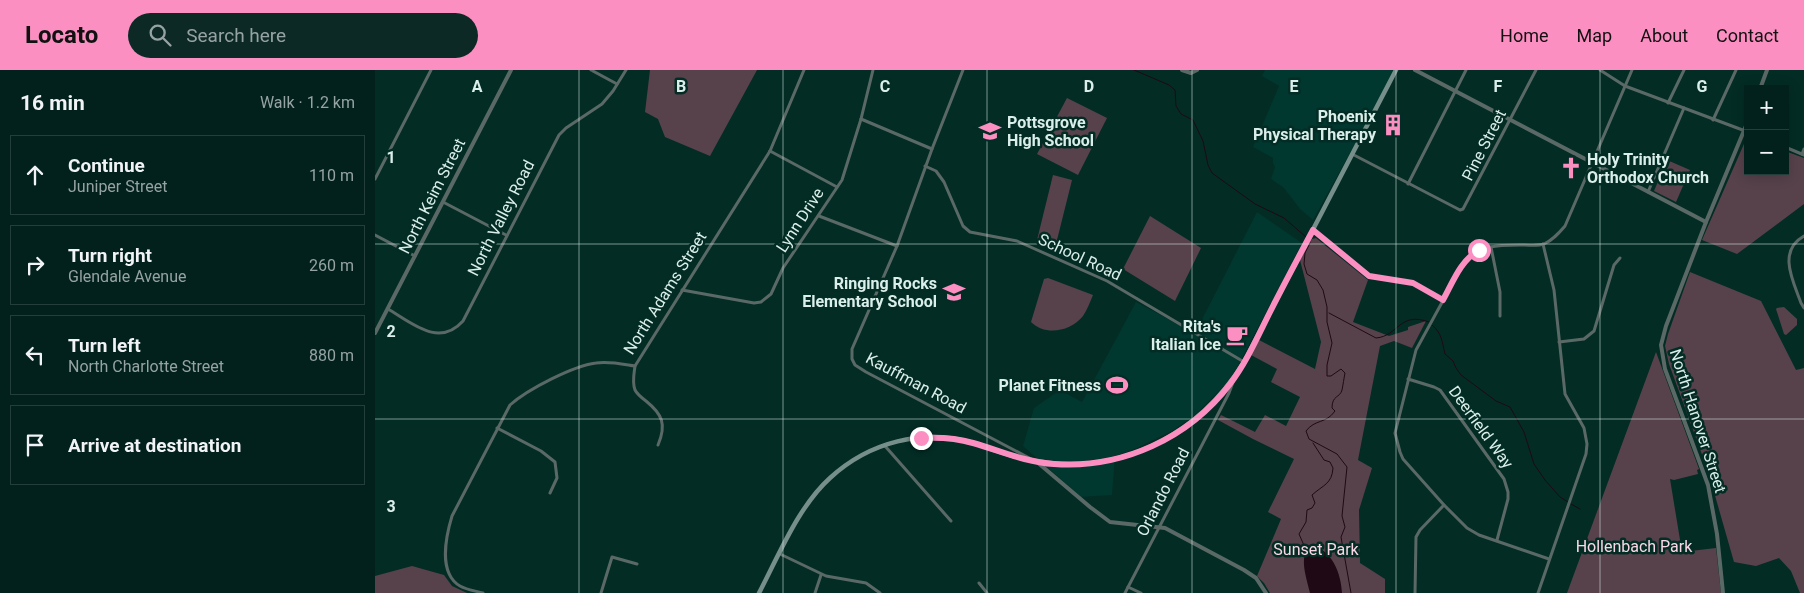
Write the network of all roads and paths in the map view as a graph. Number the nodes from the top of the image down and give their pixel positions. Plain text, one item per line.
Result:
1 (431, 70) edge
2 (511, 70) edge
3 (591, 70) edge
4 (626, 70) edge
5 (804, 70) edge
6 (873, 70) edge
7 (963, 70) edge
8 (1182, 70) edge
9 (1396, 70) edge
10 (1415, 70) edge
11 (1466, 70) edge
12 (1536, 70) edge
13 (1601, 70) edge
14 (1632, 70) edge
15 (1684, 70) edge
16 (1736, 70) edge
17 (1767, 70) edge
18 (1197, 71) edge
19 (617, 84) junction
20 (1761, 85) edge
21 (1625, 86) junction
22 (1456, 91) junction
23 (1668, 103) junction
24 (1684, 108) junction
25 (861, 119) junction
26 (1511, 120) junction
27 (1713, 120) junction
28 (1744, 131) edge
29 (1744, 136) edge
30 (932, 148) junction
31 (1789, 149) edge
32 (1804, 149) edge
33 (770, 151) junction
34 (1352, 154) junction
35 (1803, 154) edge
36 (1592, 162) junction
37 (925, 166) junction
38 (375, 179) edge
39 (1408, 184) junction
40 (837, 187) junction
41 (1648, 192) junction
42 (443, 202) junction
43 (819, 216) junction
44 (1706, 222) junction
45 (1313, 230) junction
46 (375, 235) edge
47 (506, 235) junction
48 (1804, 236) edge
49 (1543, 244) junction
50 (897, 246) junction
51 (1491, 247) junction
52 (415, 256) junction
53 (1620, 258) dead end
54 (682, 290) junction
55 (1443, 300) junction
56 (1804, 308) edge
57 (388, 309) junction
58 (1500, 316) dead end
59 (375, 333) edge
60 (1559, 342) junction
61 (1244, 362) junction
62 (635, 366) junction
63 (1236, 374) junction
64 (1408, 379) junction
65 (497, 428) junction
66 (658, 445) dead end
67 (884, 445) junction
68 (1037, 462) junction
69 (550, 493) dead end
70 (1443, 505) junction
71 (951, 521) dead end
72 (1159, 527) junction
73 (1497, 540) junction
74 (779, 554) junction
75 (1549, 559) junction
76 (637, 564) dead end
77 (821, 574) junction
78 (979, 583) dead end
79 (1128, 586) junction
80 (483, 593) edge
81 (601, 593) edge
82 (759, 593) edge
83 (815, 593) edge
84 (880, 593) edge
85 (987, 593) edge
86 (1125, 593) edge
87 (1141, 593) edge
88 (1266, 593) edge
89 (1415, 593) edge
90 (1538, 593) edge
91 (1723, 593) edge

1 - 38 street
2 - 42 street, North Keim Street
3 - 19 street
4 - 19 street, North Valley Road
5 - 33 street, North Adams Street
6 - 25 street, Lynn Drive
7 - 30 street, Kauffman Road
8 - 18 street
9 - 34 main road
10 - 22 street
11 - 22 street
12 - 26 street, Pine Street
13 - 21 street
14 - 21 street
15 - 23 street
16 - 27 street
17 - 20 street
19 - 47 street, North Valley Road
21 - 23 street
21 - 36 street
22 - 26 street
22 - 39 street
23 - 24 street
24 - 27 street
24 - 41 street
25 - 30 street
25 - 40 street, Lynn Drive
26 - 36 street
26 - 39 street, Pine Street
27 - 28 street
29 - 44 street, North Hanover Street
30 - 37 street, Kauffman Road
31 - 35 street
32 - 35 street
33 - 40 street
33 - 54 street, North Adams Street
34 - 39 street
34 - 45 main road
36 - 41 street
36 - 49 street
37 - 50 street, Kauffman Road
37 - 61 street, School Road
40 - 43 street, Lynn Drive
41 - 44 street
42 - 47 street
42 - 52 street, North Keim Street
43 - 50 street
43 - 54 street, Lynn Drive
44 - 91 street, North Hanover Street
45 - 55 street
45 - 61 main road
46 - 52 street
47 - 57 street, North Valley Road
48 - 56 street
49 - 51 street
49 - 60 street
50 - 68 street, Kauffman Road
51 - 55 street
51 - 58 street
52 - 57 street, North Keim Street
53 - 60 street
54 - 62 street, North Adams Street
55 - 64 street
57 - 59 street, North Keim Street
60 - 75 street
61 - 63 main road
62 - 65 street, North Adams Street
62 - 66 street
63 - 68 main road
63 - 72 street, Orlando Road
64 - 70 street
64 - 73 street, Deerfield Way
65 - 69 street
65 - 80 street, North Adams Street
67 - 68 main road
67 - 71 street
67 - 74 main road
68 - 72 street, Kauffman Road
70 - 73 street
70 - 89 street
72 - 79 street, Orlando Road
72 - 88 street
73 - 75 street
74 - 77 street
74 - 82 main road
75 - 90 street
76 - 81 street
77 - 83 street
77 - 84 street
78 - 85 street
79 - 86 street, Orlando Road
79 - 87 street

